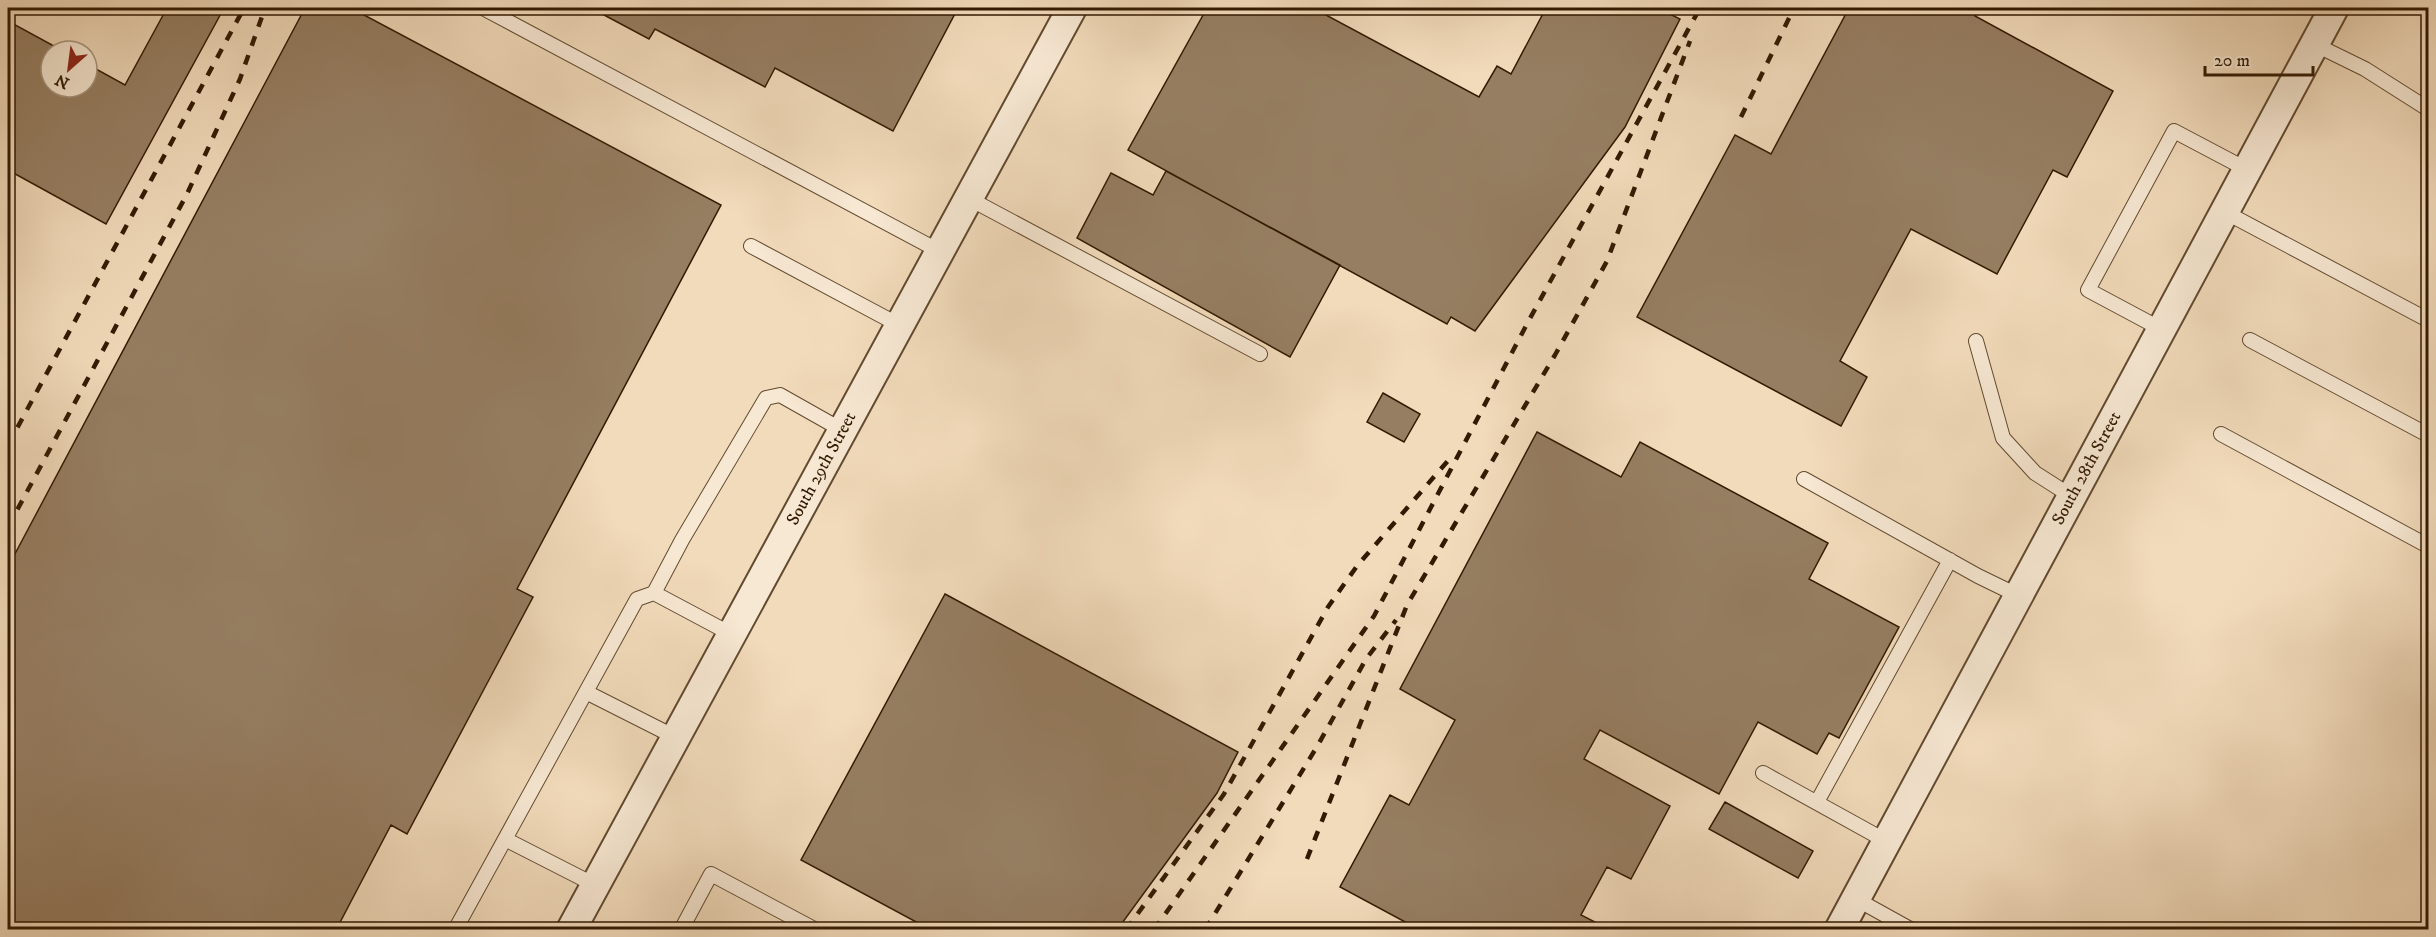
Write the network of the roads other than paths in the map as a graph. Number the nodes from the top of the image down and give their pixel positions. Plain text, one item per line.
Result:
1 (483, 8) edge
2 (1072, 8) edge
3 (2334, 8) edge
4 (2314, 44) junction
5 (2428, 109) edge
6 (2246, 169) junction
7 (968, 198) junction
8 (2223, 211) junction
9 (751, 246) dead end
10 (939, 251) junction
11 (2428, 320) edge
12 (899, 325) junction
13 (2161, 329) junction
14 (2250, 340) dead end
15 (1976, 341) dead end
16 (1260, 354) dead end
17 (842, 430) junction
18 (2221, 434) dead end
19 (2428, 435) edge
20 (1804, 478) dead end
21 (2072, 496) junction
22 (2428, 546) edge
23 (1950, 560) junction
24 (654, 593) junction
25 (2017, 595) junction
26 (731, 634) junction
27 (586, 692) junction
28 (675, 737) junction
29 (1762, 773) dead end
30 (1817, 802) junction
31 (505, 839) junction
32 (1886, 841) junction
33 (595, 885) junction
34 (1856, 898) junction
35 (455, 930) edge
36 (571, 930) edge
37 (681, 930) edge
38 (816, 930) edge
39 (1839, 930) edge
40 (1912, 930) edge

1 - 10 lane
2 - 7 street, South 29th Street
3 - 4 street, South 28th Street
4 - 5 lane
4 - 6 street, South 28th Street
6 - 8 street, South 28th Street
6 - 13 lane
7 - 10 street, South 29th Street
7 - 16 lane
8 - 11 lane
8 - 13 street, South 28th Street
9 - 12 lane
10 - 12 street, South 29th Street
12 - 17 street, South 29th Street
13 - 21 street, South 28th Street
14 - 19 lane
15 - 21 lane
17 - 24 lane
17 - 26 street, South 29th Street
18 - 22 lane
20 - 23 lane
21 - 25 street, South 28th Street
23 - 25 lane
23 - 30 lane
24 - 26 lane
24 - 27 lane
25 - 32 street, South 28th Street
26 - 28 street, South 29th Street
27 - 28 lane
27 - 31 lane
28 - 33 street, South 29th Street
29 - 30 lane
30 - 32 lane
31 - 33 lane
31 - 35 lane
32 - 34 street, South 28th Street
33 - 36 street, South 29th Street
34 - 39 street, South 28th Street
34 - 40 lane
37 - 38 lane

